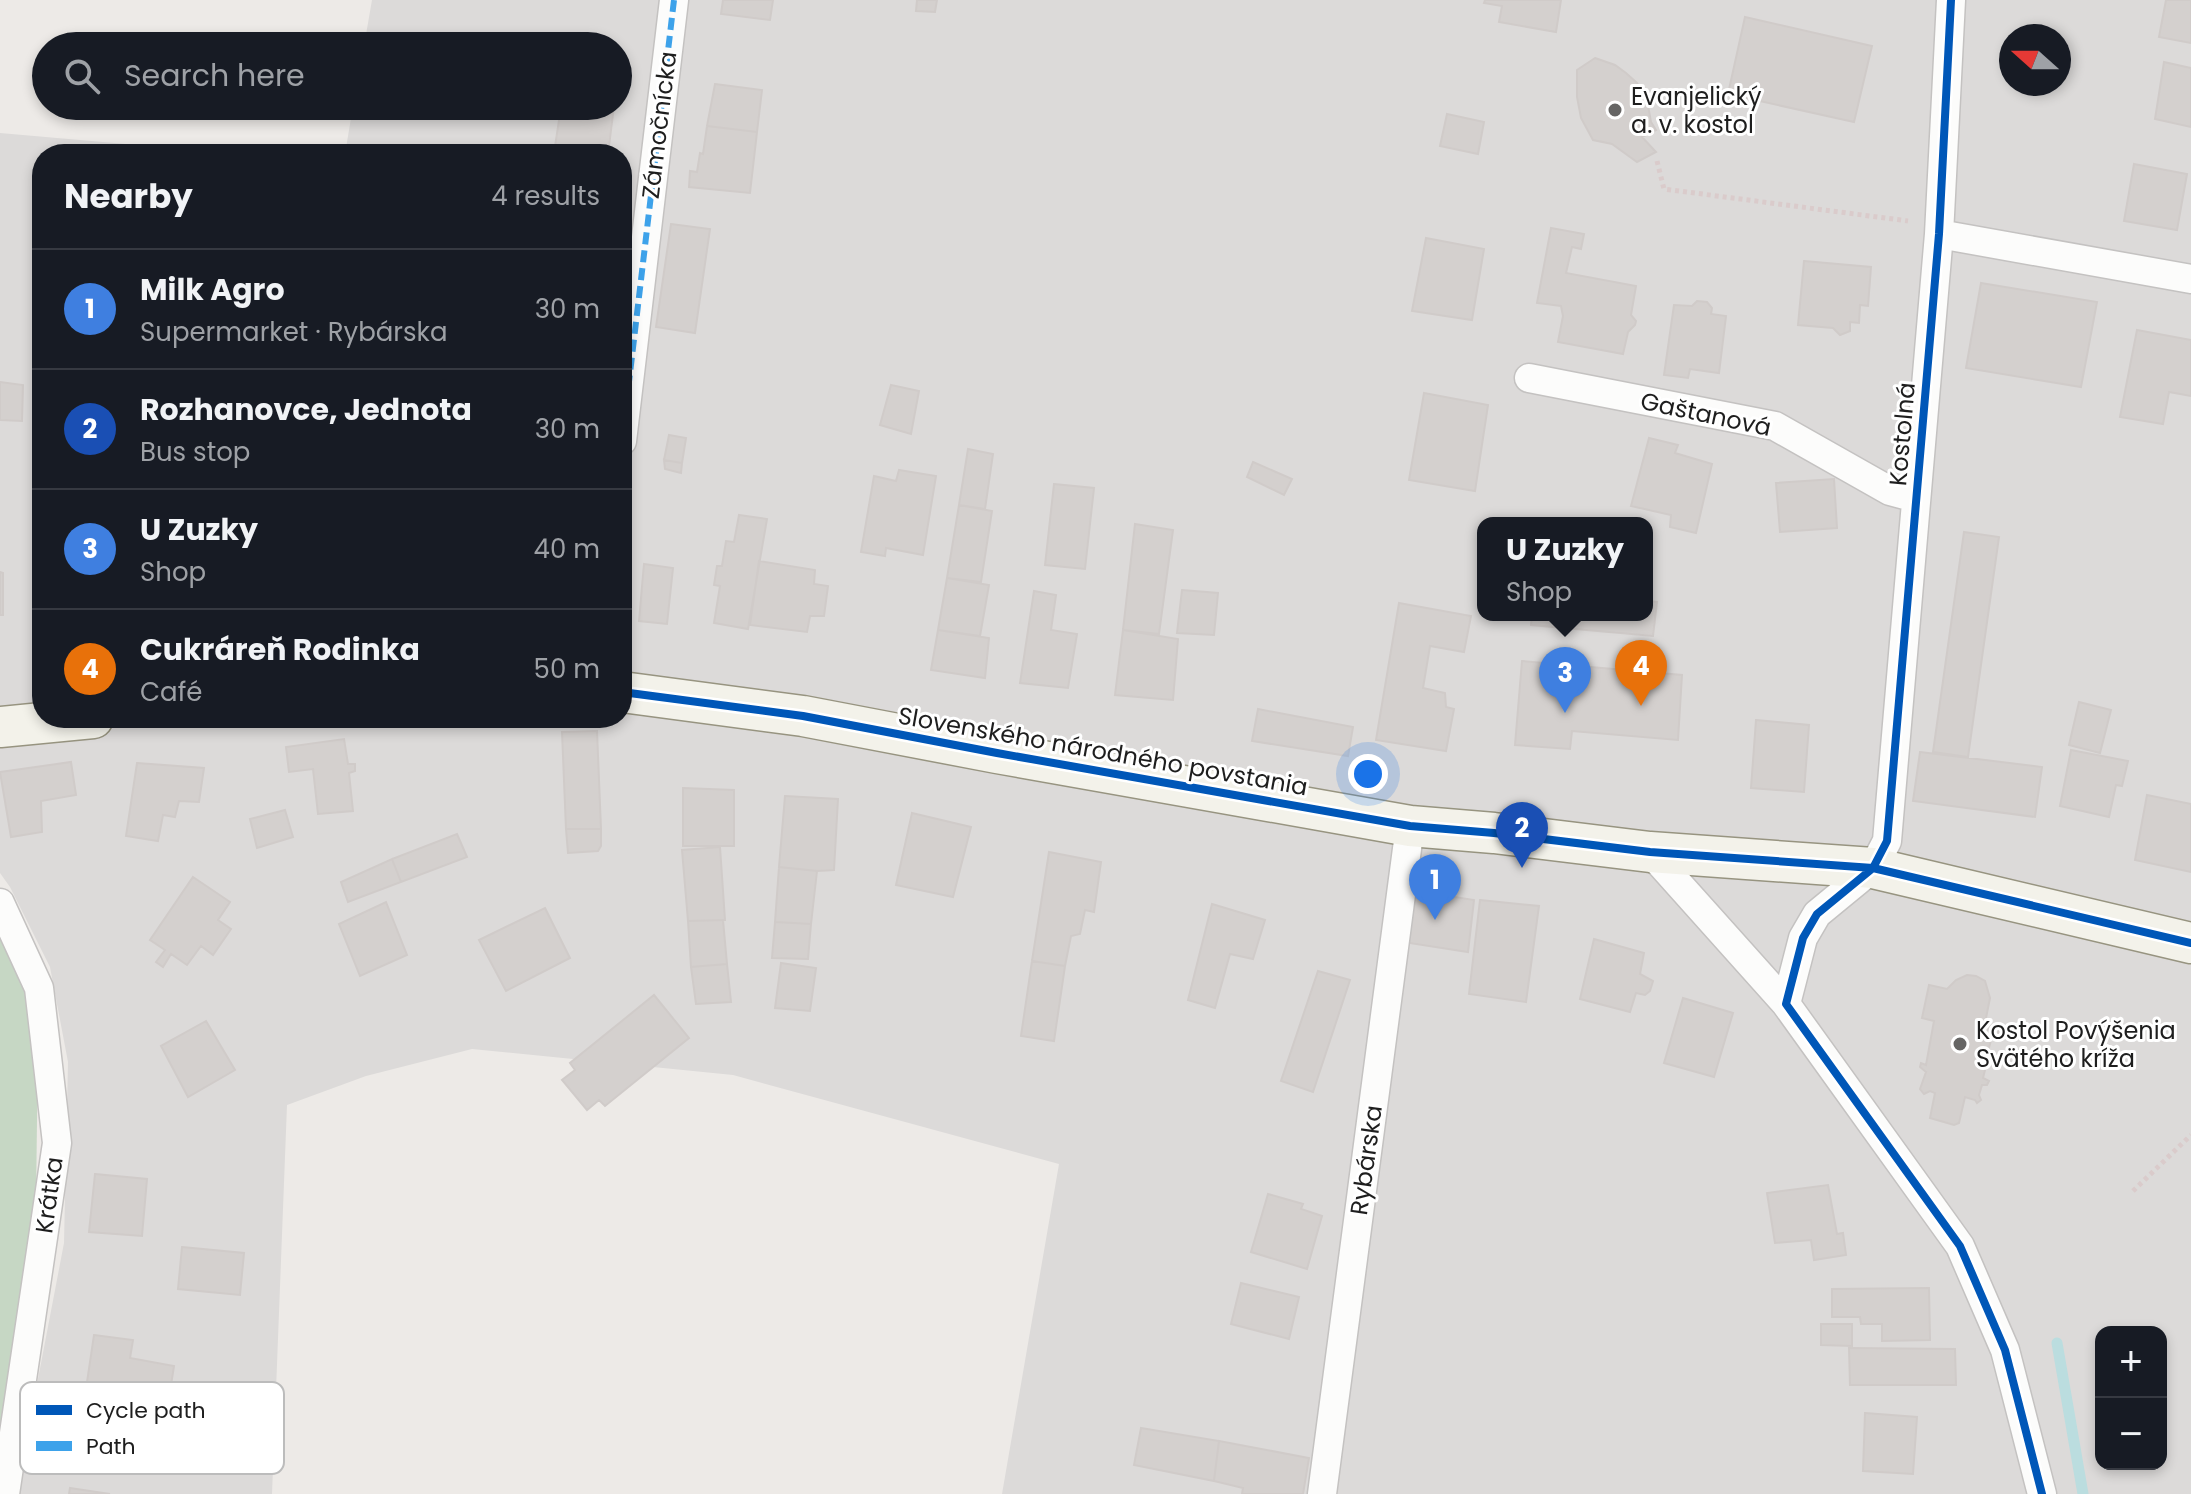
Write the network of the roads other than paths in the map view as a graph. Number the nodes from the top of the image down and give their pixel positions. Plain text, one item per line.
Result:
1 (674, 0) edge
2 (1951, 0) edge
3 (1927, 228) junction
4 (2191, 279) edge
5 (632, 356) edge
6 (1529, 378) dead end
7 (1916, 498) junction
8 (632, 693) edge
9 (32, 724) edge
10 (0, 727) edge
11 (1410, 826) junction
12 (1650, 852) junction
13 (1873, 868) junction
14 (0, 903) edge
15 (2191, 943) edge
16 (1786, 1004) junction
17 (22, 1382) edge
18 (20, 1393) edge
19 (5, 1494) edge
20 (1322, 1494) edge
21 (2042, 1494) edge

1 - 5 street, Zámočnícka
2 - 3 street, Kostolná
3 - 4 street
3 - 7 street, Kostolná
6 - 7 street, Gaštanová
7 - 13 street, Kostolná
8 - 11 street, Slovenského národného povstania
9 - 10 street
11 - 12 street, Slovenského národného povstania
11 - 20 street, Rybárska
12 - 13 street, Slovenského národného povstania
12 - 16 street
13 - 15 street, Slovenského národného povstania
13 - 16 street
14 - 17 street, Krátka
16 - 21 street
18 - 19 street, Krátka

